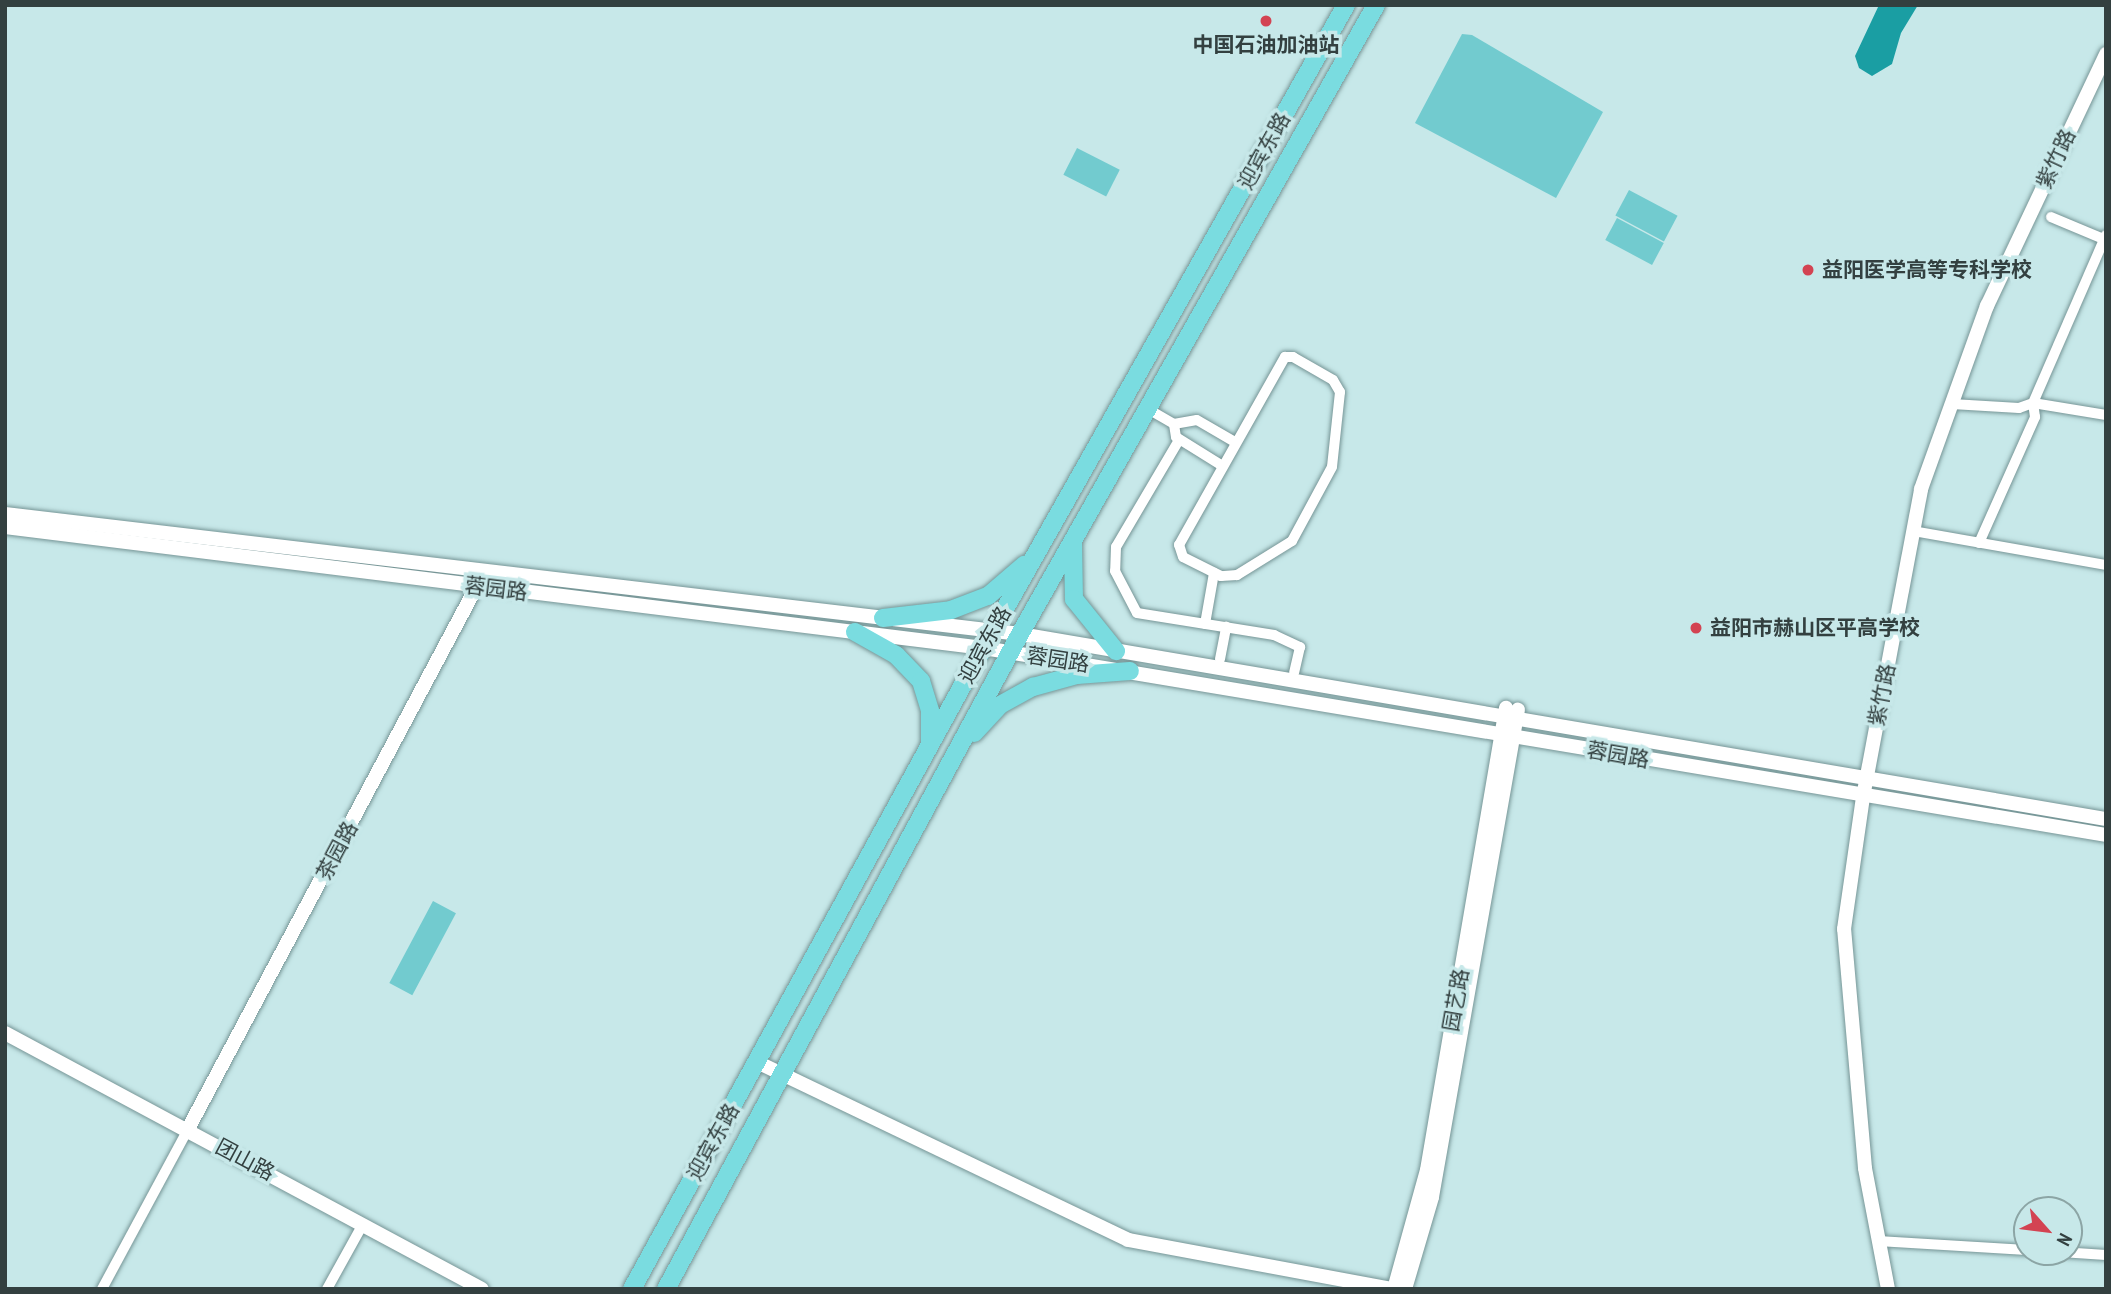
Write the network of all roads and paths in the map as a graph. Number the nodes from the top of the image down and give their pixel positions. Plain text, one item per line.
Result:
1 (1346, 5) edge
2 (1376, 5) edge
3 (2104, 60) edge
4 (1286, 112) junction
5 (1309, 124) junction
6 (2051, 218) dead end
7 (2105, 238) edge
8 (2033, 403) junction
9 (1952, 404) junction
10 (1149, 409) junction
11 (2106, 415) edge
12 (1174, 425) junction
13 (1179, 440) junction
14 (1234, 442) junction
15 (1221, 465) junction
16 (1062, 509) junction
17 (5, 514) edge
18 (1084, 522) junction
19 (5, 527) edge
20 (1913, 531) junction
21 (1073, 542) junction
22 (1979, 543) junction
23 (1035, 556) junction
24 (2106, 565) edge
25 (482, 572) junction
26 (1214, 573) junction
27 (479, 588) junction
28 (883, 618) junction
29 (1205, 624) junction
30 (1226, 627) junction
31 (993, 630) junction
32 (855, 632) junction
33 (1020, 634) junction
34 (984, 648) junction
35 (1116, 651) junction
36 (1010, 653) junction
37 (1220, 659) dead end
38 (1130, 671) junction
39 (1294, 672) dead end
40 (1510, 721) junction
41 (928, 748) junction
42 (955, 755) junction
43 (1867, 778) junction
44 (1863, 797) junction
45 (2106, 820) edge
46 (2106, 835) edge
47 (5, 1033) edge
48 (757, 1062) junction
49 (782, 1075) junction
50 (188, 1129) junction
51 (363, 1224) junction
52 (1878, 1241) junction
53 (2013, 1249) edge
54 (2083, 1253) edge
55 (2106, 1255) edge
56 (102, 1289) edge
57 (327, 1289) edge
58 (482, 1289) edge
59 (632, 1289) edge
60 (666, 1289) edge
61 (1393, 1289) edge
62 (1405, 1289) edge
63 (1888, 1289) edge

1 - 4 highway, 迎宾东路
2 - 5 highway, 迎宾东路
3 - 9 street, 紫竹路
4 - 5 highway
4 - 16 highway, 迎宾东路
5 - 10 highway, 迎宾东路
6 - 7 street
7 - 8 street
8 - 9 street
8 - 11 street
8 - 22 street
9 - 20 street, 紫竹路
10 - 12 street
10 - 18 highway, 迎宾东路
12 - 13 street
12 - 14 street
13 - 15 street
13 - 29 street
14 - 15 street
14 - 26 street
15 - 26 street
16 - 18 highway
16 - 23 highway, 迎宾东路
17 - 25 street, 蓉园路
18 - 21 highway, 迎宾东路
19 - 27 street, 蓉园路
20 - 22 street
20 - 43 street, 紫竹路
21 - 33 highway, 迎宾东路
21 - 35 highway
22 - 24 street
23 - 28 highway
23 - 31 highway, 迎宾东路
25 - 27 street, 茶园路
25 - 28 street, 蓉园路
26 - 29 street
27 - 32 street, 蓉园路
27 - 50 street, 茶园路
28 - 31 street, 蓉园路
29 - 30 street
30 - 37 street
30 - 39 street
31 - 33 street, 蓉园路
31 - 34 highway, 迎宾东路
32 - 34 street, 蓉园路
32 - 41 highway
33 - 35 street, 蓉园路
33 - 36 highway, 迎宾东路
34 - 36 street, 蓉园路
34 - 41 highway, 迎宾东路
35 - 40 street, 蓉园路
36 - 38 street, 蓉园路
36 - 42 highway, 迎宾东路
38 - 40 street, 蓉园路
38 - 42 highway
40 - 43 street, 蓉园路
40 - 44 street, 蓉园路
40 - 61 street, 园艺路
40 - 62 street, 园艺路
41 - 42 highway
41 - 48 highway, 迎宾东路
42 - 49 highway, 迎宾东路
43 - 44 street, 紫竹路
43 - 45 street, 蓉园路
44 - 46 street, 蓉园路
44 - 52 street, 紫竹路
47 - 50 street, 团山路
48 - 49 street
48 - 59 highway, 迎宾东路
49 - 60 highway, 迎宾东路
49 - 61 street
50 - 51 street, 团山路
50 - 56 street
51 - 57 street
51 - 58 street, 团山路
52 - 53 street
52 - 63 street, 紫竹路
54 - 55 street

